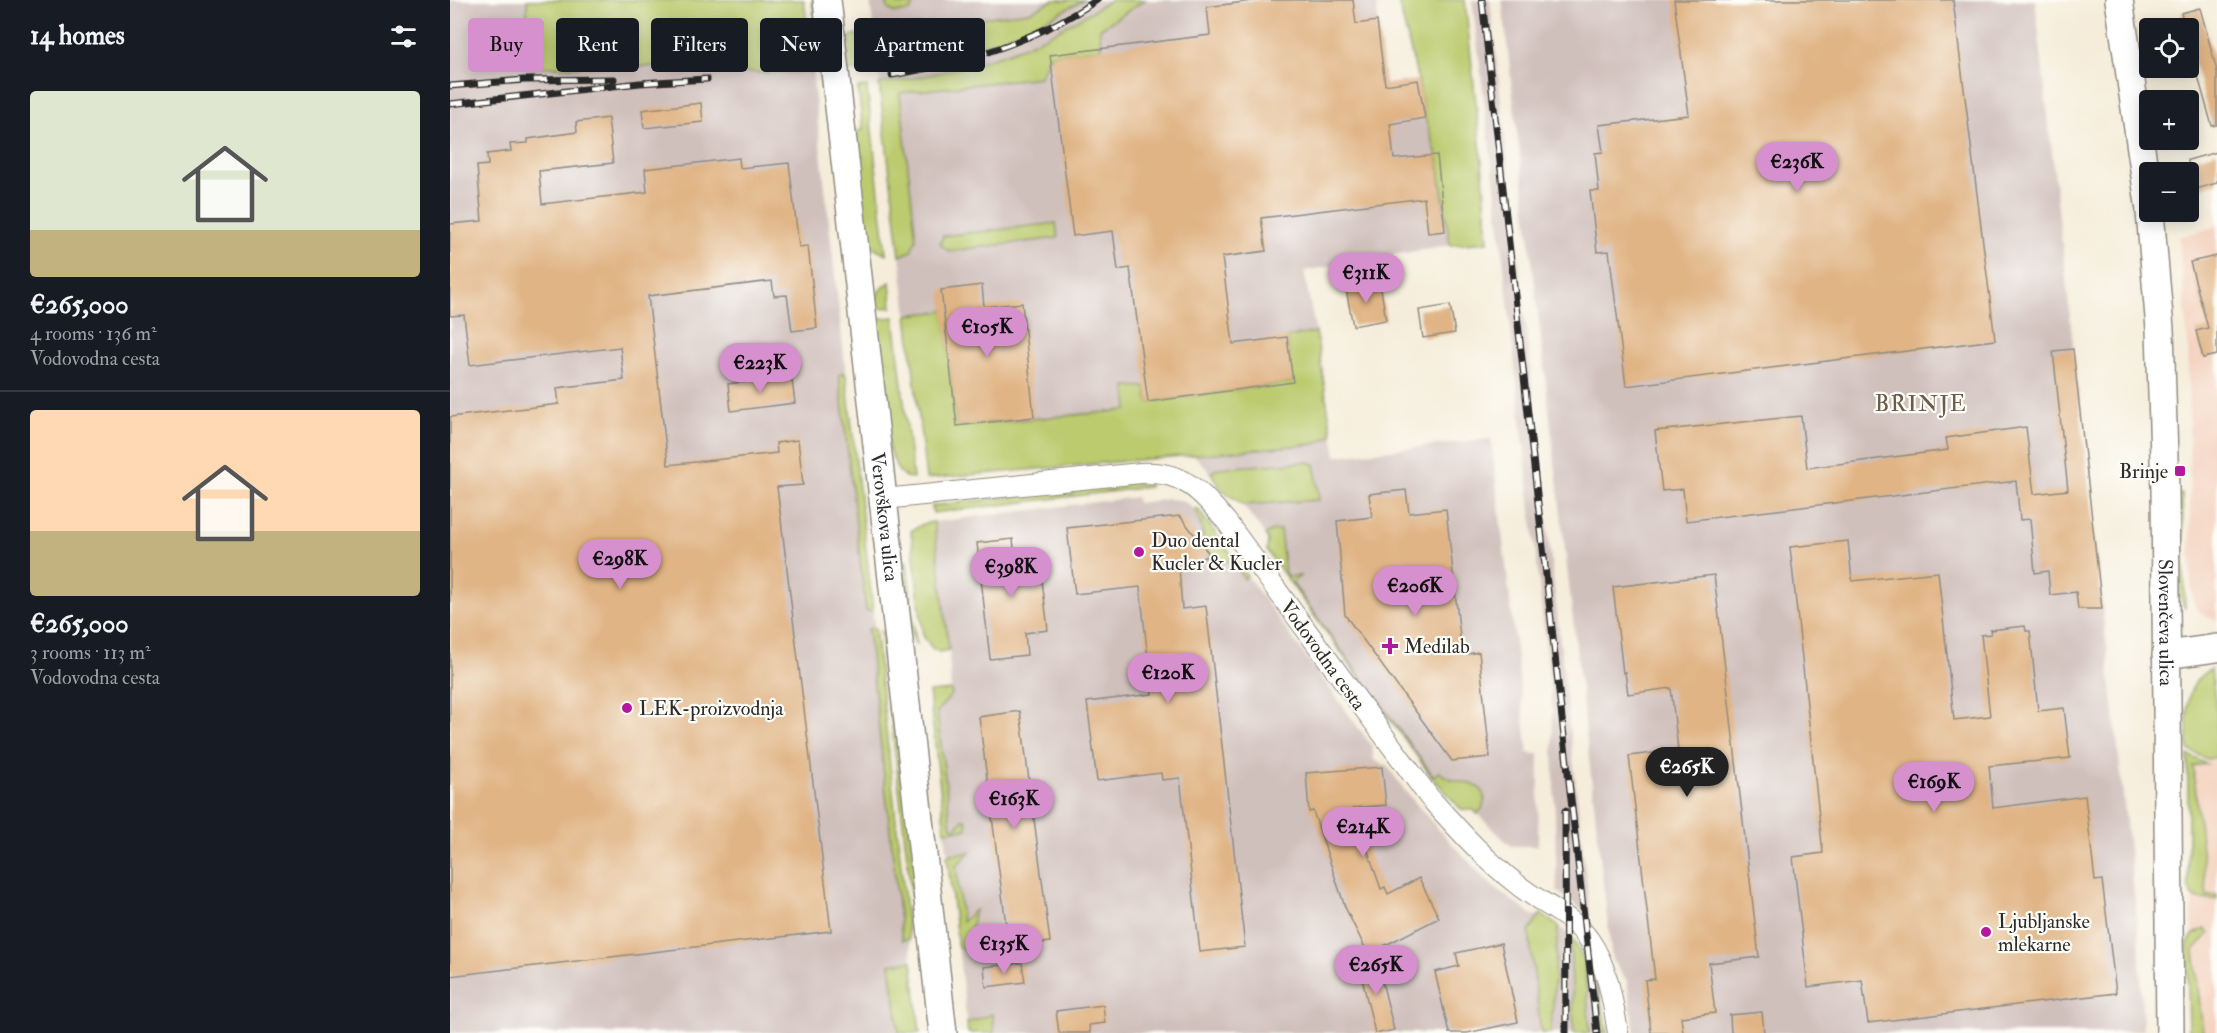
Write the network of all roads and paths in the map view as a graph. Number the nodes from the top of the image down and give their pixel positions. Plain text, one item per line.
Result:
1 (827, 0) edge
2 (2119, 0) edge
3 (2143, 162) edge
4 (2151, 222) edge
5 (884, 499) junction
6 (2217, 648) edge
7 (2166, 655) junction
8 (943, 1033) edge
9 (1618, 1033) edge
10 (2170, 1033) edge

1 - 5 street, Verovškova ulica
2 - 3 street, Slovenčeva ulica
4 - 7 street, Slovenčeva ulica
5 - 8 street, Verovškova ulica
5 - 9 street, Vodovodna cesta
6 - 7 street
7 - 10 street, Slovenčeva ulica

